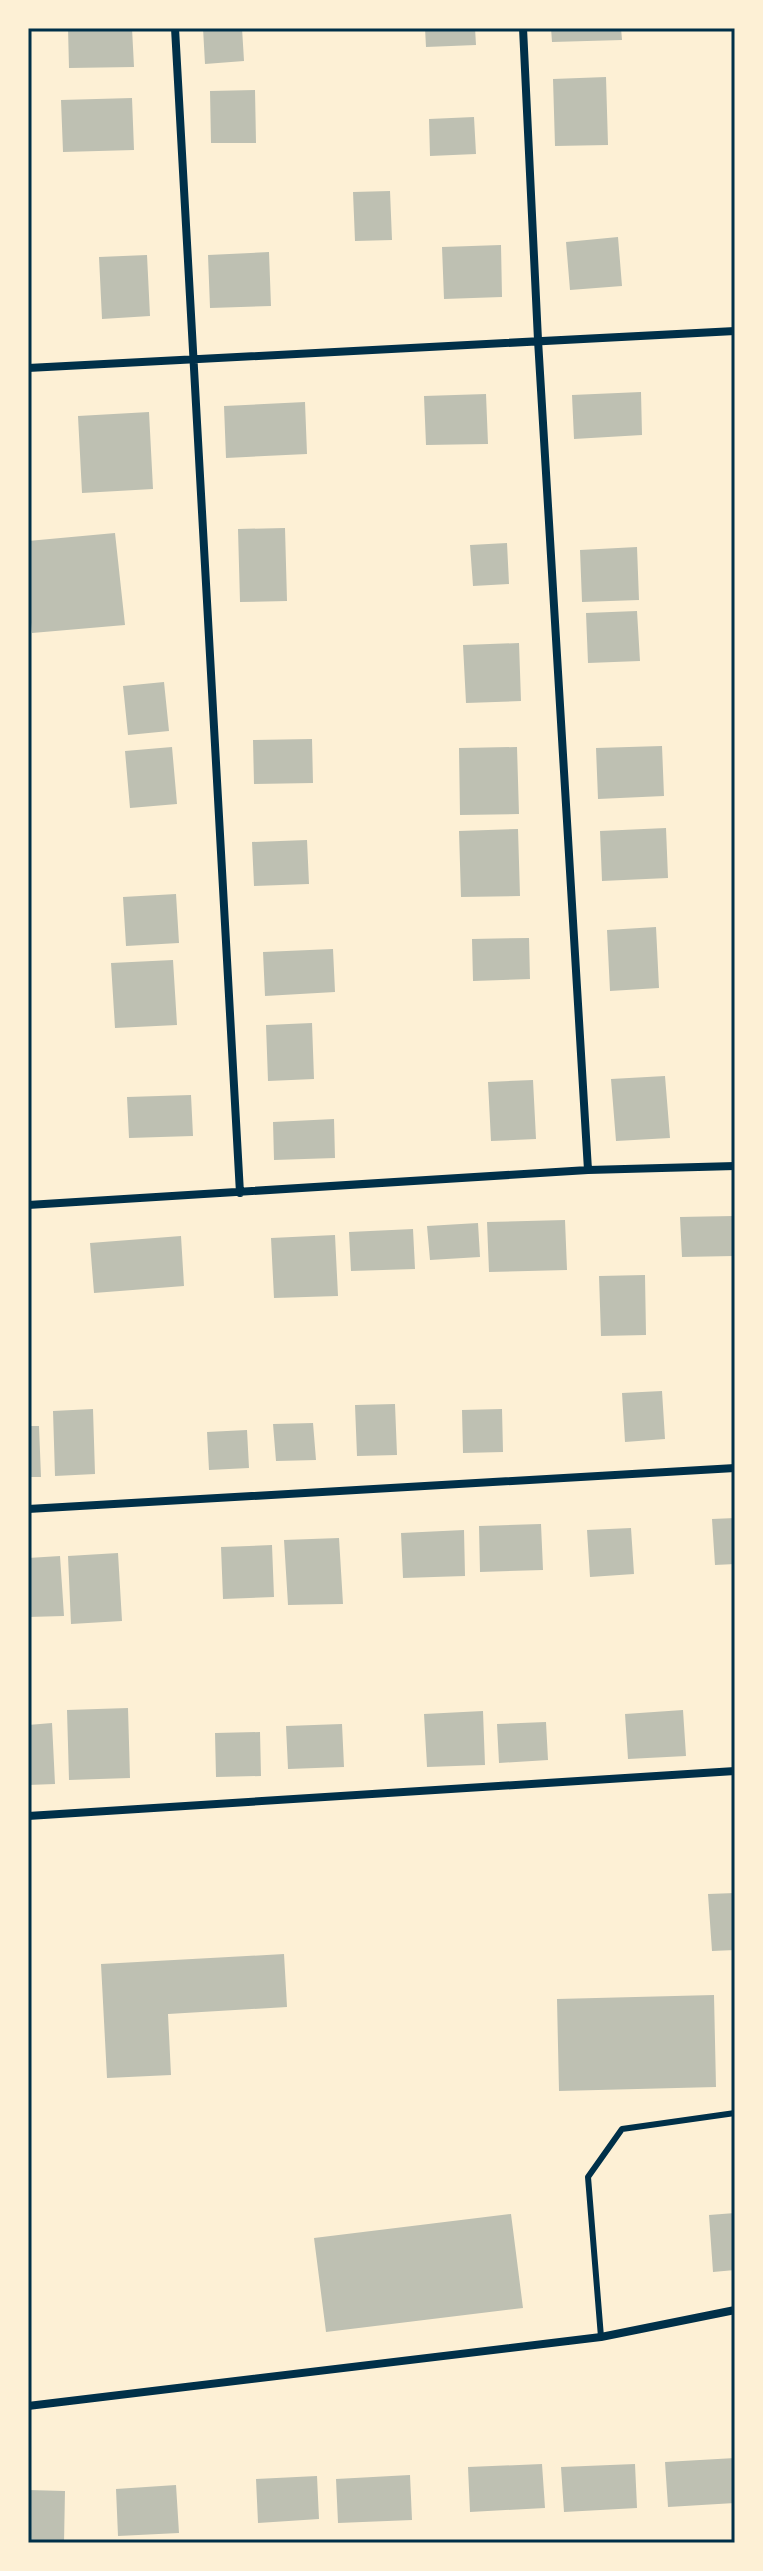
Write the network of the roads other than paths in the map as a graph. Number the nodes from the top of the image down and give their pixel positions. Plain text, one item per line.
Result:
1 (175, 28) edge
2 (523, 28) edge
3 (735, 331) edge
4 (538, 340) junction
5 (195, 361) junction
6 (28, 368) edge
7 (735, 1166) edge
8 (588, 1170) junction
9 (240, 1193) junction
10 (28, 1205) edge
11 (735, 1468) edge
12 (28, 1509) edge
13 (735, 1771) edge
14 (28, 1816) edge
15 (735, 2113) edge
16 (735, 2310) edge
17 (601, 2337) junction
18 (28, 2406) edge

1 - 5 street
2 - 4 street
3 - 4 street
4 - 5 street
4 - 8 street
5 - 6 street
5 - 9 street
7 - 8 street
8 - 9 street
9 - 10 street
11 - 12 street
13 - 14 street
15 - 17 lane
16 - 17 street
17 - 18 street

